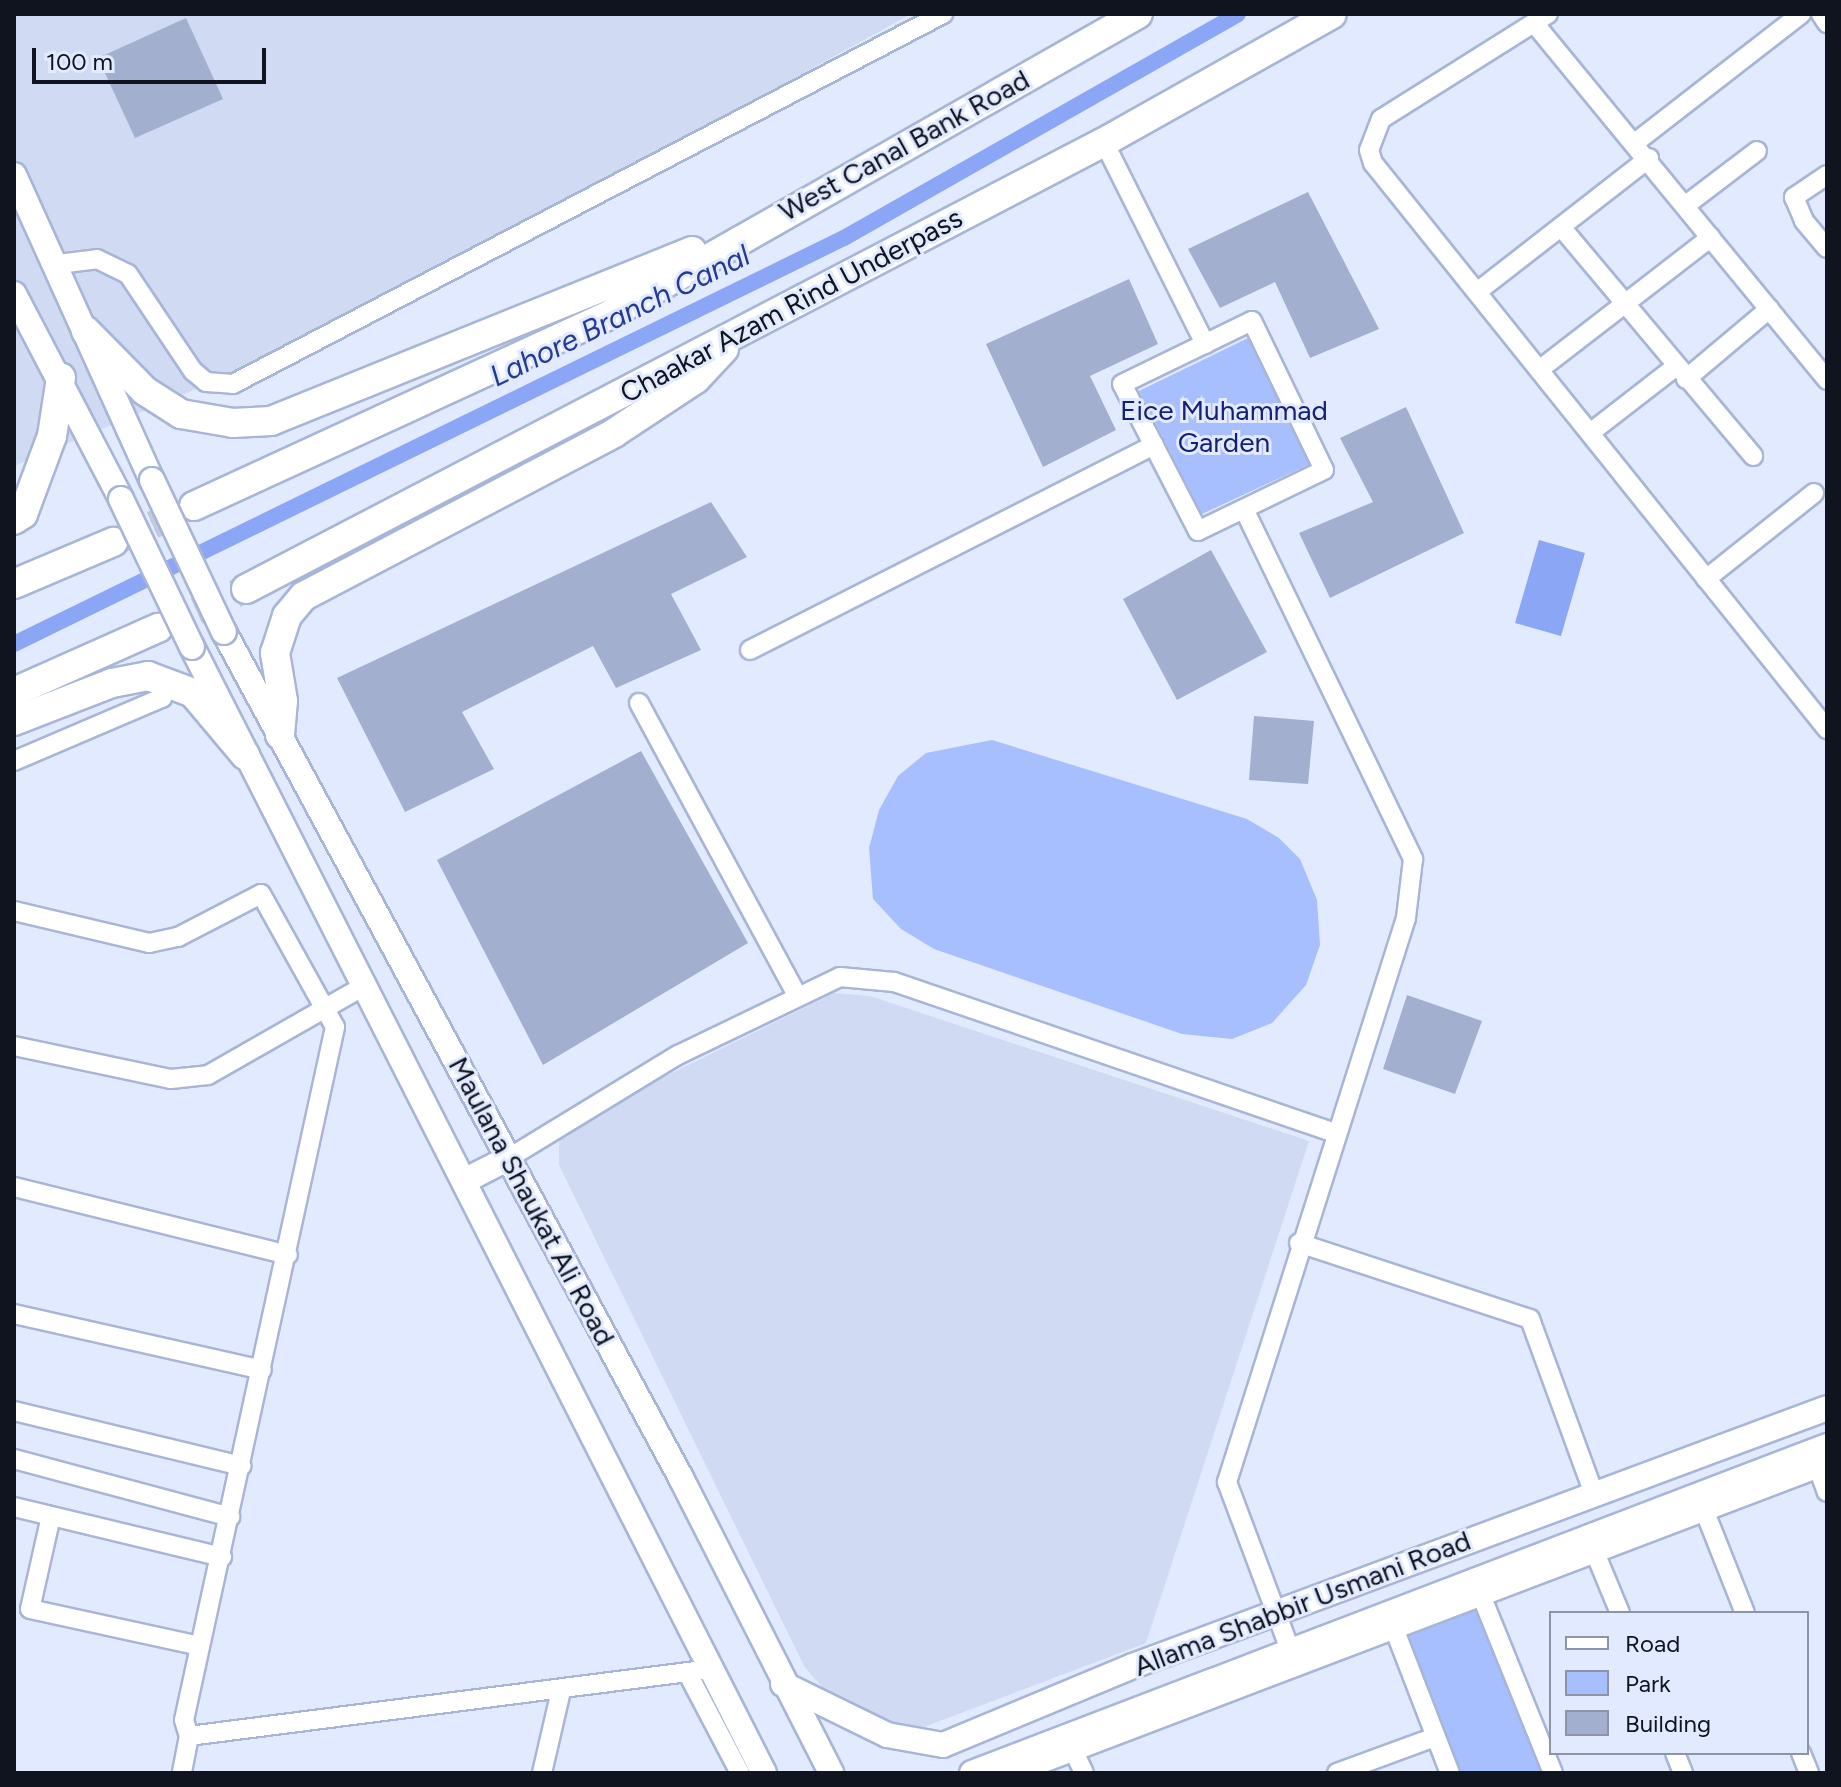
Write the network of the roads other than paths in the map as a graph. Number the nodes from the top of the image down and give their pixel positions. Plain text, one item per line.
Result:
1 (943, 14) edge
2 (1138, 14) edge
3 (1332, 14) edge
4 (1801, 14) edge
5 (1821, 14) edge
6 (1541, 18) edge
7 (1827, 23) edge
8 (1104, 142) junction
9 (1636, 142) junction
10 (1757, 151) dead end
11 (1649, 158) junction
12 (14, 175) edge
13 (1827, 175) edge
14 (1686, 205) junction
15 (756, 227) junction
16 (1561, 227) junction
17 (1711, 237) junction
18 (1827, 248) edge
19 (58, 264) junction
20 (1477, 292) junction
21 (14, 294) edge
22 (1626, 307) junction
23 (1769, 309) junction
24 (86, 331) junction
25 (741, 331) junction
26 (1205, 344) junction
27 (1820, 357) edge
28 (1539, 370) junction
29 (1680, 373) junction
30 (61, 378) junction
31 (1827, 380) edge
32 (1590, 433) junction
33 (1154, 445) junction
34 (1753, 456) dead end
35 (1814, 493) dead end
36 (194, 506) tunnel mouth
37 (1244, 509) junction
38 (14, 520) edge
39 (113, 542) tunnel mouth
40 (1706, 579) junction
41 (14, 584) edge
42 (246, 589) tunnel mouth
43 (158, 628) tunnel mouth
44 (750, 650) dead end
45 (165, 679) junction
46 (14, 692) edge
47 (639, 703) dead end
48 (14, 721) edge
49 (1826, 726) edge
50 (280, 735) junction
51 (245, 755) junction
52 (14, 761) edge
53 (14, 911) edge
54 (366, 985) junction
55 (798, 997) junction
56 (326, 1011) junction
57 (14, 1046) edge
58 (1334, 1133) junction
59 (509, 1158) junction
60 (466, 1180) junction
61 (14, 1187) edge
62 (1299, 1243) junction
63 (288, 1255) junction
64 (14, 1314) edge
65 (262, 1370) junction
66 (1827, 1408) edge
67 (14, 1411) edge
68 (1821, 1458) edge
69 (14, 1459) edge
70 (241, 1466) junction
71 (1827, 1492) edge
72 (1594, 1494) junction
73 (1701, 1503) junction
74 (14, 1507) edge
75 (51, 1516) junction
76 (230, 1517) junction
77 (1592, 1546) junction
78 (222, 1557) junction
79 (1479, 1590) junction
80 (1619, 1611) edge
81 (1744, 1611) edge
82 (1274, 1613) junction
83 (1392, 1622) junction
84 (200, 1646) junction
85 (1290, 1650) junction
86 (700, 1671) junction
87 (783, 1684) junction
88 (561, 1691) junction
89 (189, 1736) junction
90 (1435, 1737) junction
91 (1070, 1744) junction
92 (182, 1773) edge
93 (542, 1773) edge
94 (740, 1773) edge
95 (764, 1773) edge
96 (831, 1773) edge
97 (972, 1773) edge
98 (1017, 1773) edge
99 (1084, 1773) edge
100 (1337, 1773) edge
101 (1450, 1773) edge
102 (1553, 1773) edge

1 - 19 street
2 - 15 highway, West Canal Bank Road
3 - 8 highway, Chaakar Azam Rind Underpass
4 - 9 street
5 - 7 street
6 - 9 street
6 - 20 street
8 - 25 highway, Chaakar Azam Rind Underpass
8 - 26 street
9 - 11 street
10 - 14 street
11 - 14 street
11 - 16 street
12 - 19 main road
13 - 18 street
14 - 17 street
15 - 24 highway
15 - 36 highway, West Canal Bank Road
16 - 20 street
16 - 22 street
17 - 22 street
17 - 23 street
19 - 24 main road
20 - 28 street
21 - 30 main road
22 - 28 street
22 - 29 street
23 - 27 street
23 - 29 street
24 - 50 main road, Maulana Shaukat Ali Road, bridge
25 - 42 highway, Chaakar Azam Rind Underpass
25 - 50 highway
26 - 33 street
26 - 37 street
27 - 31 street
28 - 32 street
29 - 32 street
29 - 34 street
30 - 38 highway
30 - 51 main road, Maulana Shaukat Ali Road, bridge
32 - 40 street
33 - 37 street
33 - 44 street
35 - 40 street
37 - 58 street
39 - 41 highway
40 - 49 street
43 - 46 highway
45 - 48 highway
45 - 51 highway
45 - 52 street
47 - 55 street
50 - 59 main road, Maulana Shaukat Ali Road
51 - 54 main road, Maulana Shaukat Ali Road
53 - 56 street
54 - 56 street
54 - 60 main road, Maulana Shaukat Ali Road
55 - 58 street
55 - 59 street
56 - 57 street
56 - 63 street
58 - 62 street
59 - 60 main road
59 - 87 main road, Maulana Shaukat Ali Road
60 - 86 main road, Maulana Shaukat Ali Road
61 - 63 street
62 - 72 street
62 - 82 street
63 - 65 street
64 - 65 street
65 - 70 street
66 - 72 main road, Allama Shabbir Usmani Road
67 - 70 street
68 - 71 street
68 - 73 main road, Allama Shabbir Usmani Road
69 - 76 street
70 - 76 street
72 - 82 main road, Allama Shabbir Usmani Road
73 - 77 main road, Allama Shabbir Usmani Road
73 - 81 street
74 - 75 street
75 - 78 street
75 - 84 street
76 - 78 street
77 - 79 main road, Allama Shabbir Usmani Road
77 - 80 street
78 - 84 street
79 - 83 main road, Allama Shabbir Usmani Road
79 - 102 street
82 - 85 street
82 - 87 main road, Allama Shabbir Usmani Road
83 - 85 main road, Allama Shabbir Usmani Road
83 - 90 street
83 - 91 street
84 - 89 street
85 - 91 main road, Allama Shabbir Usmani Road
86 - 88 street
86 - 94 street
86 - 95 main road, Maulana Shaukat Ali Road
87 - 96 main road, Maulana Shaukat Ali Road
88 - 89 street
88 - 93 street
89 - 92 street
90 - 100 street
90 - 101 street
91 - 97 main road, Allama Shabbir Usmani Road
91 - 98 street
91 - 99 street

